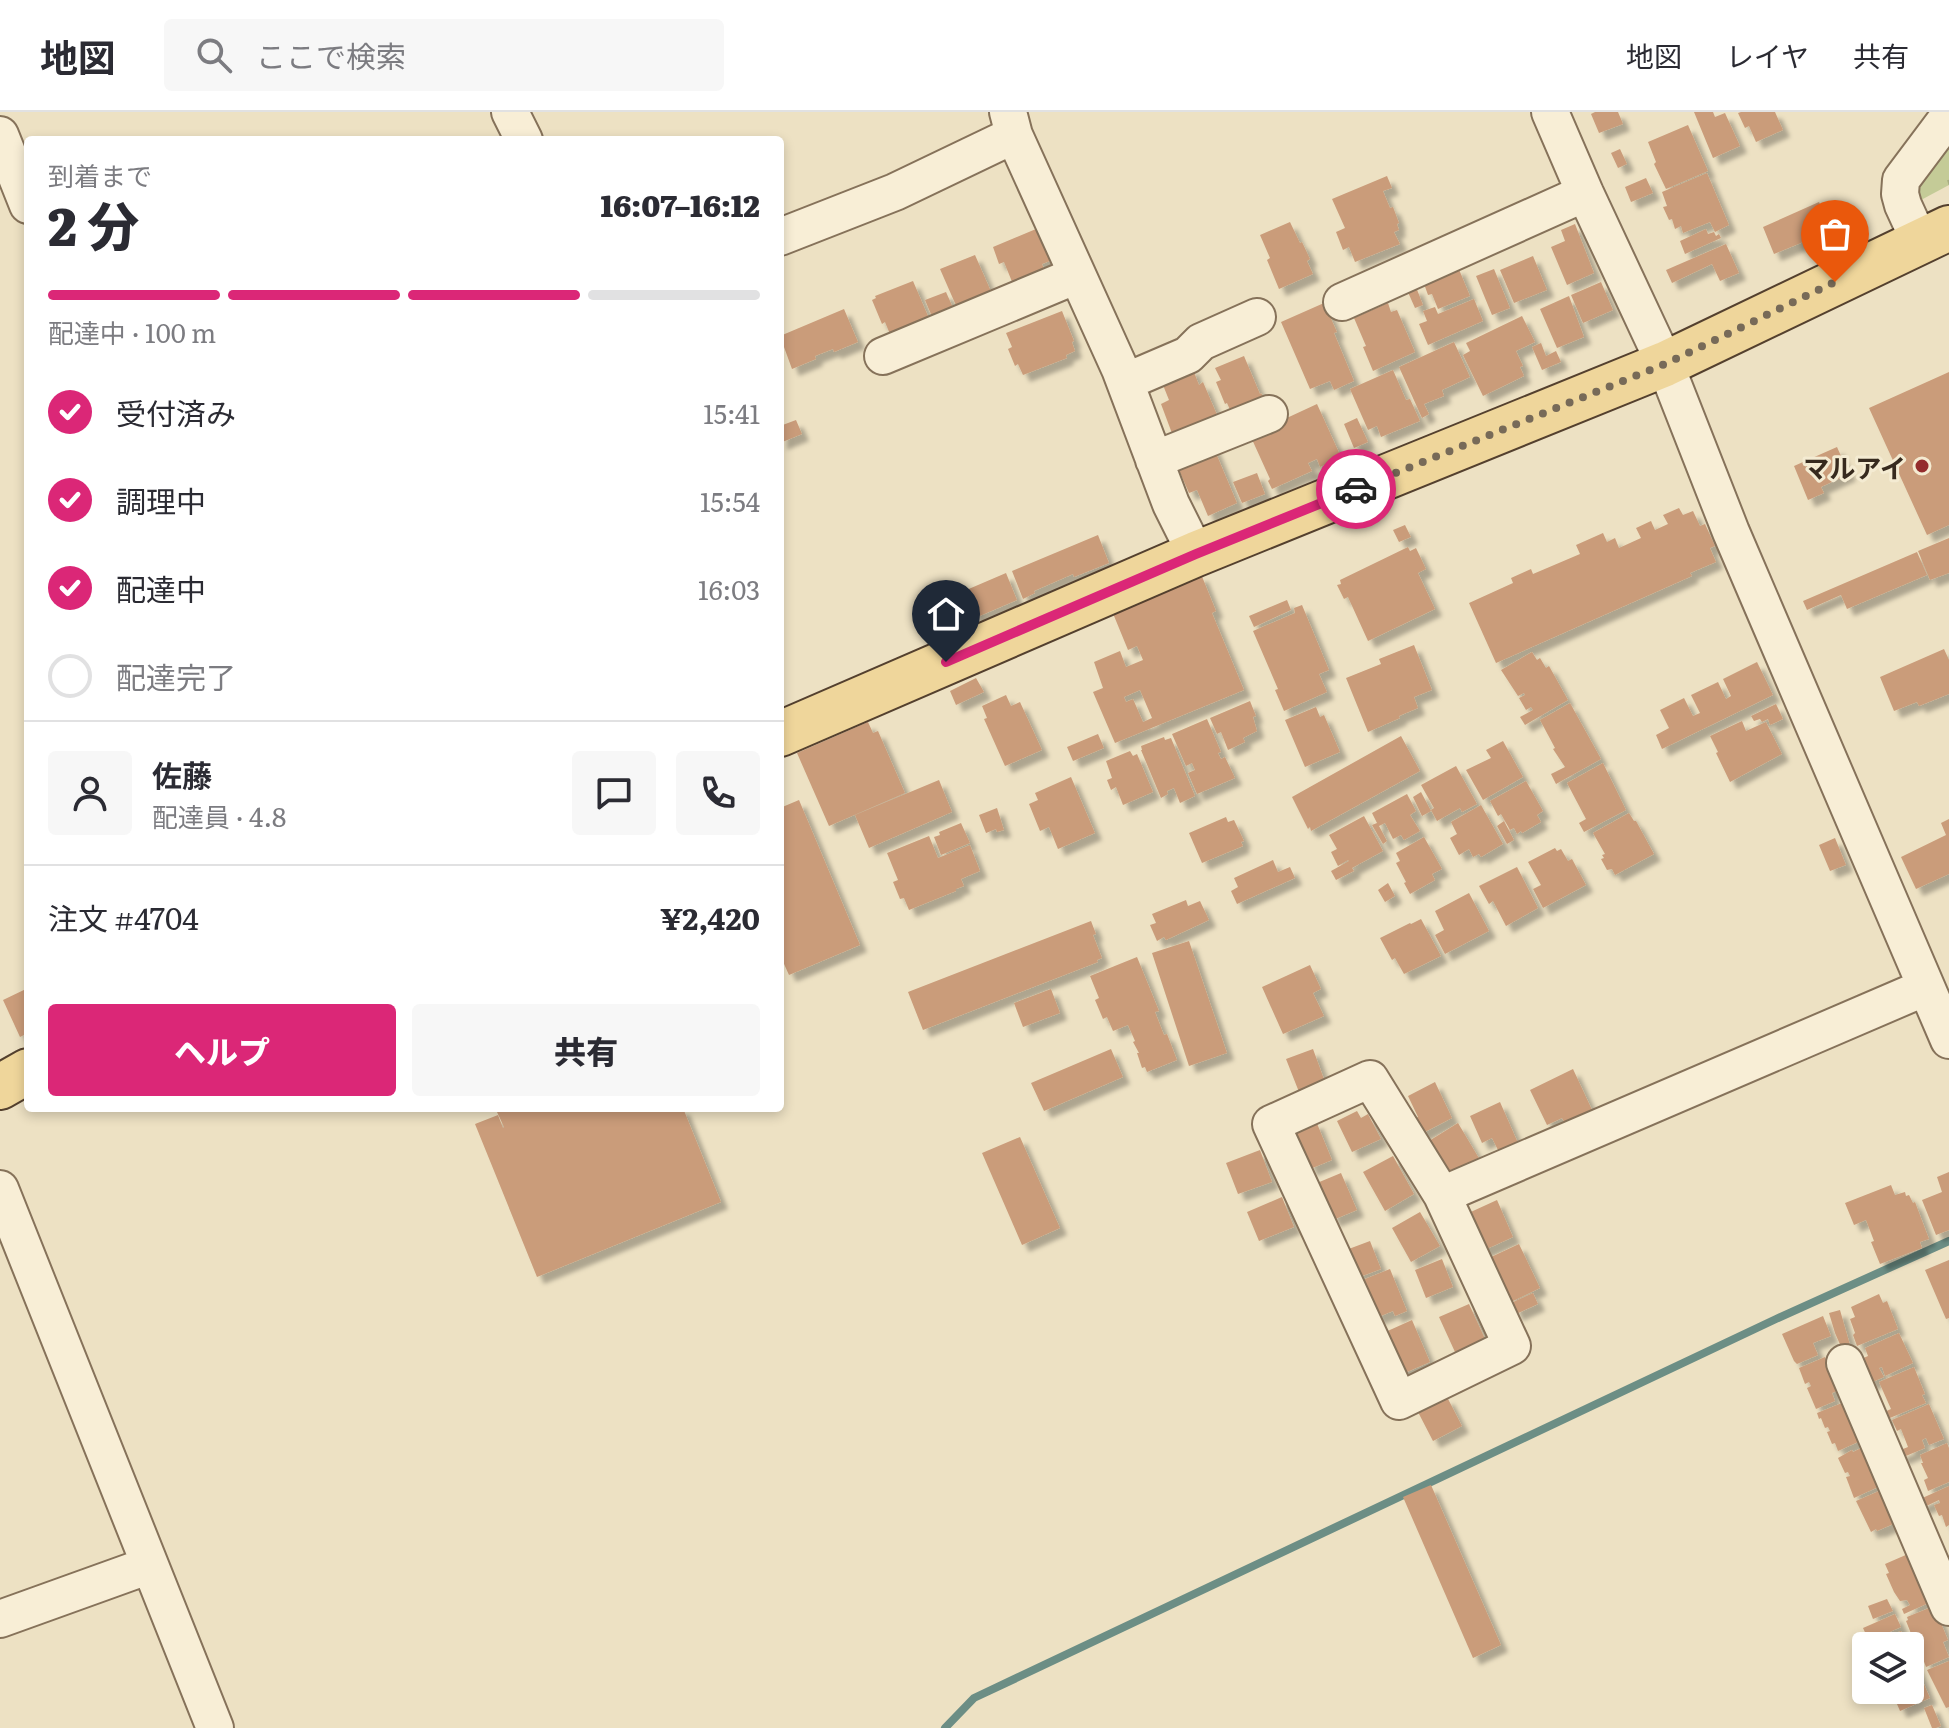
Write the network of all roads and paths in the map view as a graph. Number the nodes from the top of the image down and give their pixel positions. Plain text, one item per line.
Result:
1 (510, 112) edge
2 (1550, 112) edge
3 (1949, 116) edge
4 (1011, 123) edge
5 (0, 135) edge
6 (522, 136) edge
7 (1585, 193) junction
8 (24, 195) edge
9 (784, 235) edge
10 (1934, 235) edge
11 (1077, 275) junction
12 (1342, 302) dead end
13 (1257, 317) dead end
14 (883, 356) dead end
15 (1665, 364) junction
16 (1125, 382) junction
17 (1269, 414) dead end
18 (1154, 460) junction
19 (1196, 554) junction
20 (784, 732) edge
21 (1926, 987) junction
22 (1949, 1040) edge
23 (24, 1073) edge
24 (0, 1087) edge
25 (0, 1189) edge
26 (1442, 1195) junction
27 (1845, 1363) dead end
28 (150, 1565) junction
29 (1949, 1607) edge
30 (0, 1619) edge
31 (215, 1728) edge

1 - 6 street
2 - 7 street
3 - 10 street
4 - 9 street
4 - 11 street
5 - 8 street
7 - 12 street
7 - 15 street
10 - 15 main road
11 - 14 street
11 - 16 street
13 - 16 street
15 - 19 main road
15 - 21 street
16 - 18 street
17 - 18 street
18 - 19 street
19 - 20 main road
21 - 22 street
21 - 26 street
23 - 24 main road
25 - 28 street
26 - 26 street
27 - 29 street
28 - 30 street
28 - 31 street

